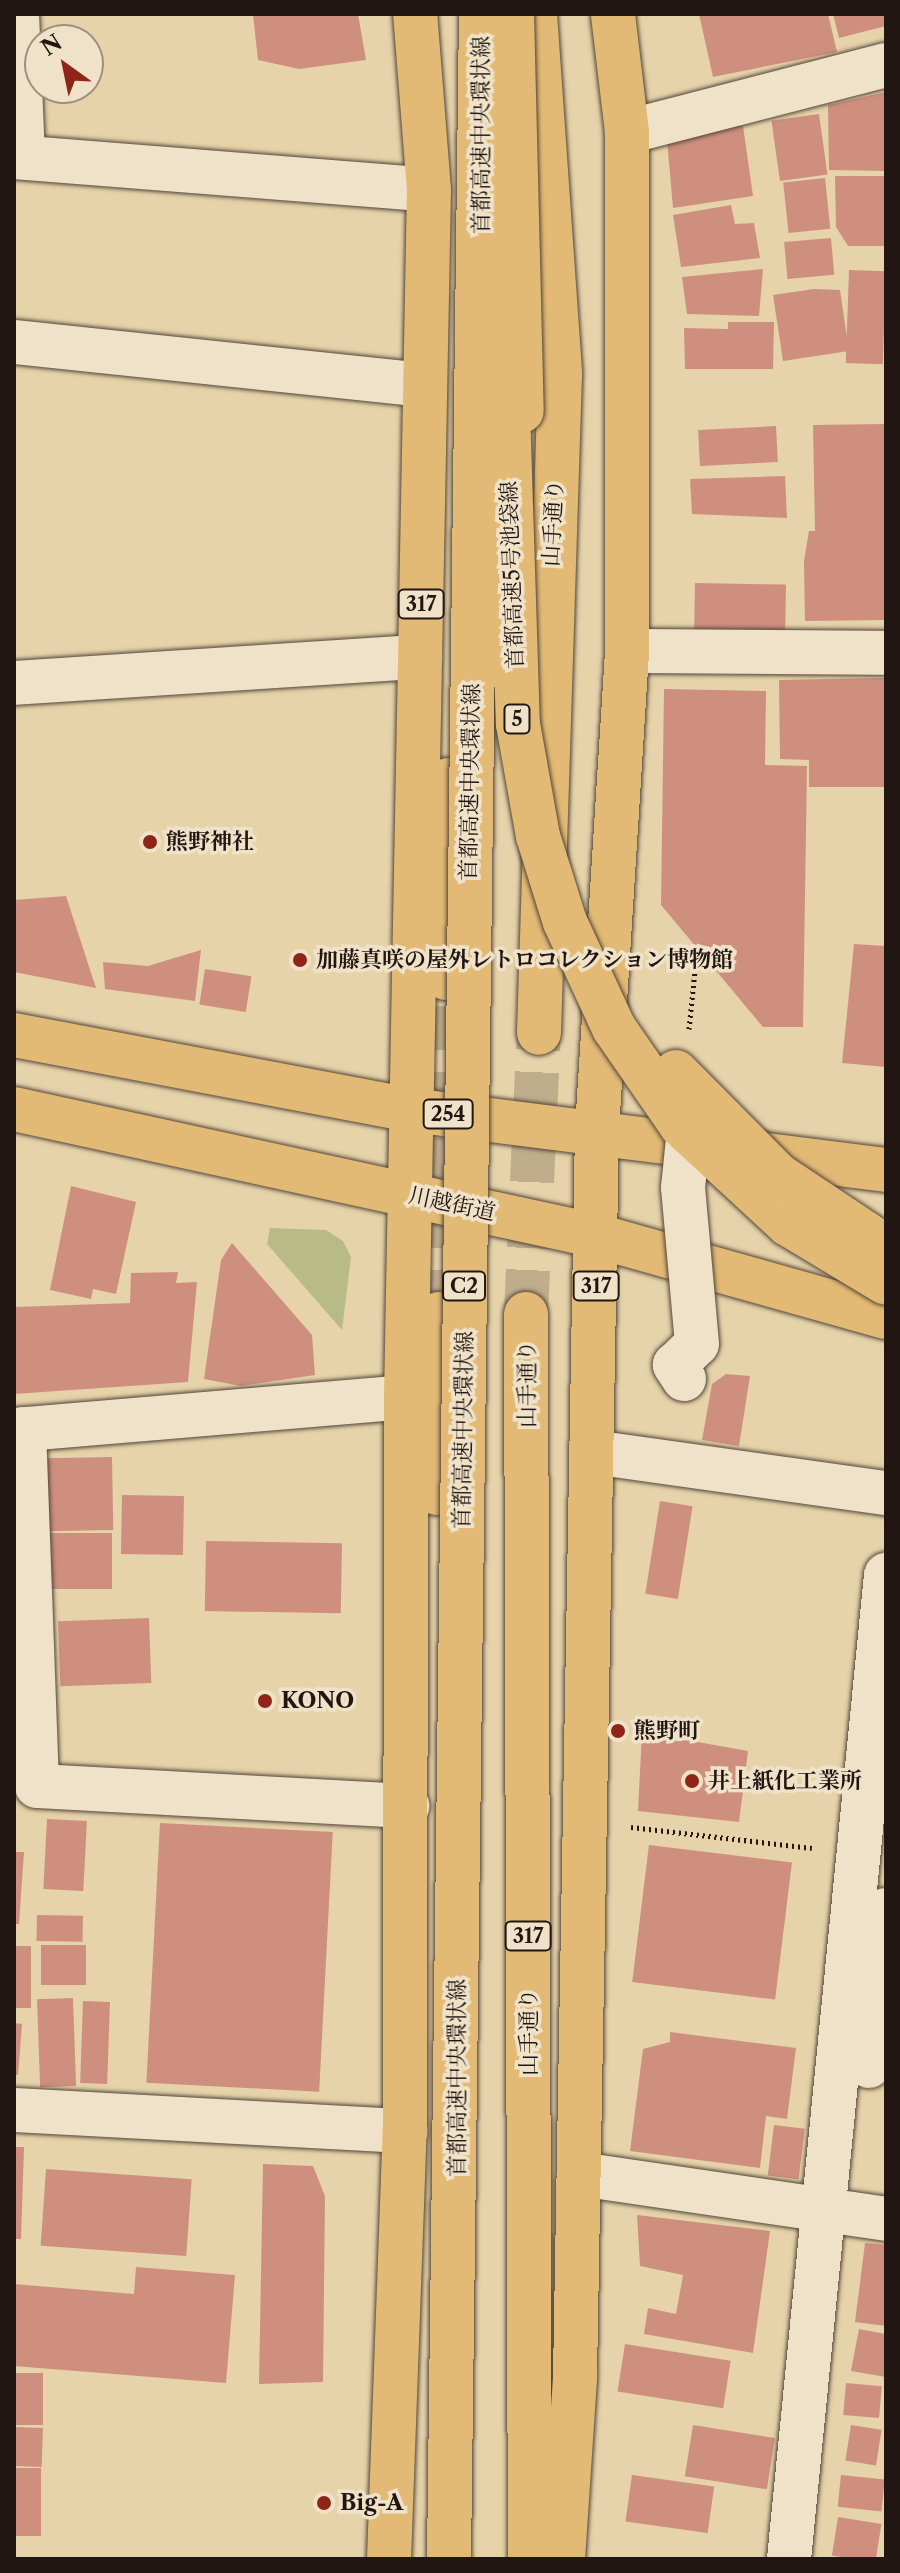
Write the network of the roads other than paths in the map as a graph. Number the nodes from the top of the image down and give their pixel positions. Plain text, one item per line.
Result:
1 (17, 14) edge
2 (415, 14) edge
3 (444, 14) edge
4 (481, 14) edge
5 (497, 14) edge
6 (512, 14) edge
7 (535, 14) edge
8 (613, 14) edge
9 (886, 65) edge
10 (627, 132) junction
11 (18, 157) edge
12 (429, 190) junction
13 (14, 342) edge
14 (425, 385) junction
15 (627, 651) junction
16 (886, 653) edge
17 (420, 657) junction
18 (14, 683) edge
19 (446, 978) tunnel mouth
20 (539, 1033) tunnel mouth
21 (14, 1035) edge
22 (695, 1073) dead end
23 (14, 1109) edge
24 (411, 1110) junction
25 (597, 1129) junction
26 (880, 1171) edge
27 (411, 1195) junction
28 (597, 1236) junction
29 (886, 1247) edge
30 (886, 1283) edge
31 (439, 1314) tunnel mouth
32 (526, 1314) tunnel mouth
33 (886, 1317) edge
34 (684, 1379) dead end
35 (406, 1397) junction
36 (19, 1430) edge
37 (593, 1452) junction
38 (886, 1493) edge
39 (886, 1575) edge
40 (26, 1786) edge
41 (407, 1806) junction
42 (886, 1910) edge
43 (14, 2110) edge
44 (405, 2131) junction
45 (579, 2174) junction
46 (855, 2215) edge
47 (389, 2559) edge
48 (429, 2559) edge
49 (449, 2559) edge
50 (462, 2559) edge
51 (530, 2559) edge
52 (563, 2559) edge
53 (789, 2559) edge

1 - 11 street
2 - 12 main road, 317
3 - 19 main road, 317
4 - 49 main road, 首都高速中央環状線 / C2, bridge
5 - 30 main road, 首都高速5号池袋線 / 5, bridge
5 - 50 main road, 首都高速中央環状線 / C2
6 - 29 main road, 首都高速5号池袋線 / 5, bridge
7 - 20 main road, 山手通り
8 - 10 main road, 317
9 - 10 street
10 - 15 main road, 317
11 - 12 street
12 - 14 main road, 317
13 - 14 street
14 - 17 main road, 317
15 - 16 street
15 - 25 main road, 317
17 - 18 street
17 - 24 main road, 317
21 - 24 main road, 254
22 - 34 street, bridge
23 - 27 main road, 川越街道
24 - 25 main road, 254
24 - 27 main road, 317
25 - 26 main road, 254
25 - 28 main road, 317
27 - 28 main road, 川越街道
27 - 35 main road, 317
28 - 33 main road, 川越街道
28 - 37 main road, 317
31 - 48 main road
32 - 51 main road, 山手通り / 317
35 - 36 street
35 - 41 main road, 317
36 - 40 street
37 - 38 street
37 - 45 main road, 317
39 - 46 street
40 - 41 street
41 - 44 main road, 317
42 - 46 street
43 - 44 street
44 - 47 main road, 317
45 - 46 street
45 - 52 main road, 317
46 - 53 street

